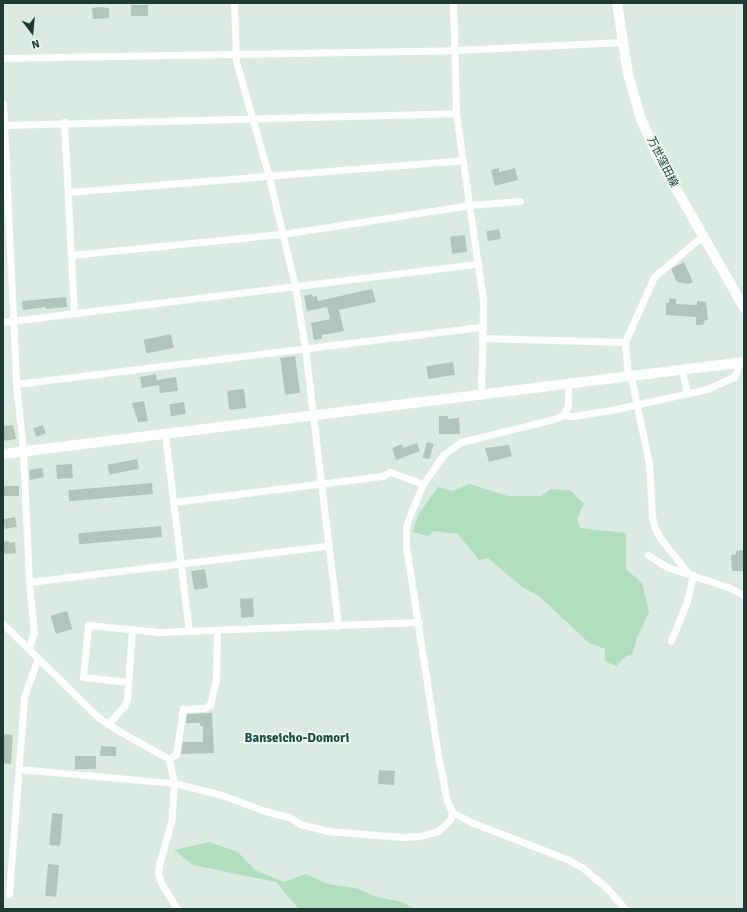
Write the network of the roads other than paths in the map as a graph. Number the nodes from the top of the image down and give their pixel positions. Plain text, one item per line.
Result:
1 (234, 3) edge
2 (454, 3) edge
3 (617, 3) edge
4 (623, 42) junction
5 (454, 50) junction
6 (235, 53) junction
7 (3, 58) edge
8 (3, 104) edge
9 (456, 113) junction
10 (252, 118) junction
11 (64, 122) junction
12 (4, 125) junction
13 (463, 160) junction
14 (269, 177) junction
15 (68, 192) junction
16 (520, 201) dead end
17 (470, 205) junction
18 (283, 234) junction
19 (702, 236) junction
20 (71, 255) junction
21 (478, 264) junction
22 (295, 286) junction
23 (744, 308) edge
24 (74, 313) junction
25 (13, 320) junction
26 (3, 322) edge
27 (483, 327) junction
28 (482, 338) junction
29 (625, 342) junction
30 (305, 348) junction
31 (741, 363) edge
32 (682, 370) junction
33 (630, 377) junction
34 (16, 384) junction
35 (568, 384) junction
36 (686, 393) junction
37 (481, 395) junction
38 (638, 405) junction
39 (563, 415) junction
40 (313, 416) junction
41 (165, 434) junction
42 (23, 451) junction
43 (3, 454) edge
44 (320, 483) junction
45 (423, 484) junction
46 (174, 502) junction
47 (328, 546) junction
48 (648, 555) dead end
49 (182, 564) junction
50 (691, 575) junction
51 (29, 582) junction
52 (744, 595) edge
53 (419, 622) junction
54 (3, 624) edge
55 (338, 626) junction
56 (132, 630) junction
57 (217, 630) junction
58 (189, 631) junction
59 (672, 641) dead end
60 (28, 649) junction
61 (38, 658) junction
62 (128, 682) junction
63 (108, 724) junction
64 (169, 759) junction
65 (19, 769) junction
66 (174, 783) junction
67 (452, 812) junction
68 (9, 894) dead end
69 (177, 909) edge
70 (625, 909) edge

1 - 6 street
2 - 5 street
3 - 4 street, 万世窪田線
4 - 5 street
4 - 19 street, 万世窪田線
5 - 6 street
5 - 9 street
6 - 7 street
6 - 10 street
8 - 12 street
9 - 10 street
9 - 13 street
10 - 11 street
10 - 14 street
11 - 12 street
11 - 15 street
12 - 25 street
13 - 14 street
13 - 17 street
14 - 15 street
14 - 18 street
15 - 20 street
16 - 17 street
17 - 18 street
17 - 21 street
18 - 20 street
18 - 22 street
19 - 23 street, 万世窪田線
19 - 29 street
20 - 24 street
21 - 22 street
21 - 27 street
22 - 24 street
22 - 30 street
24 - 25 street
25 - 26 street
25 - 34 street
27 - 28 street
27 - 30 street
28 - 29 street
28 - 37 street
29 - 33 street
30 - 34 street
30 - 40 street
31 - 32 street
31 - 36 street
32 - 33 street
32 - 36 street
33 - 35 street
33 - 38 street
34 - 42 street
35 - 37 street
35 - 39 street
36 - 38 street
37 - 40 street
38 - 39 street
38 - 50 street
39 - 45 street
40 - 41 street
40 - 44 street
41 - 42 street
41 - 46 street
42 - 43 street
42 - 51 street
44 - 45 street
44 - 46 street
44 - 47 street
45 - 53 street
46 - 49 street
47 - 49 street
47 - 55 street
48 - 50 street
49 - 51 street
49 - 58 street
50 - 52 street
50 - 59 street
51 - 60 street
53 - 55 street
53 - 67 street
54 - 60 street
55 - 57 street
56 - 58 street
56 - 62 street
56 - 62 street
57 - 58 street
57 - 64 street
60 - 61 street
61 - 63 street
61 - 65 street
62 - 63 street
63 - 64 street
64 - 66 street
65 - 66 street
65 - 68 street
66 - 67 street
66 - 69 street
67 - 70 street

